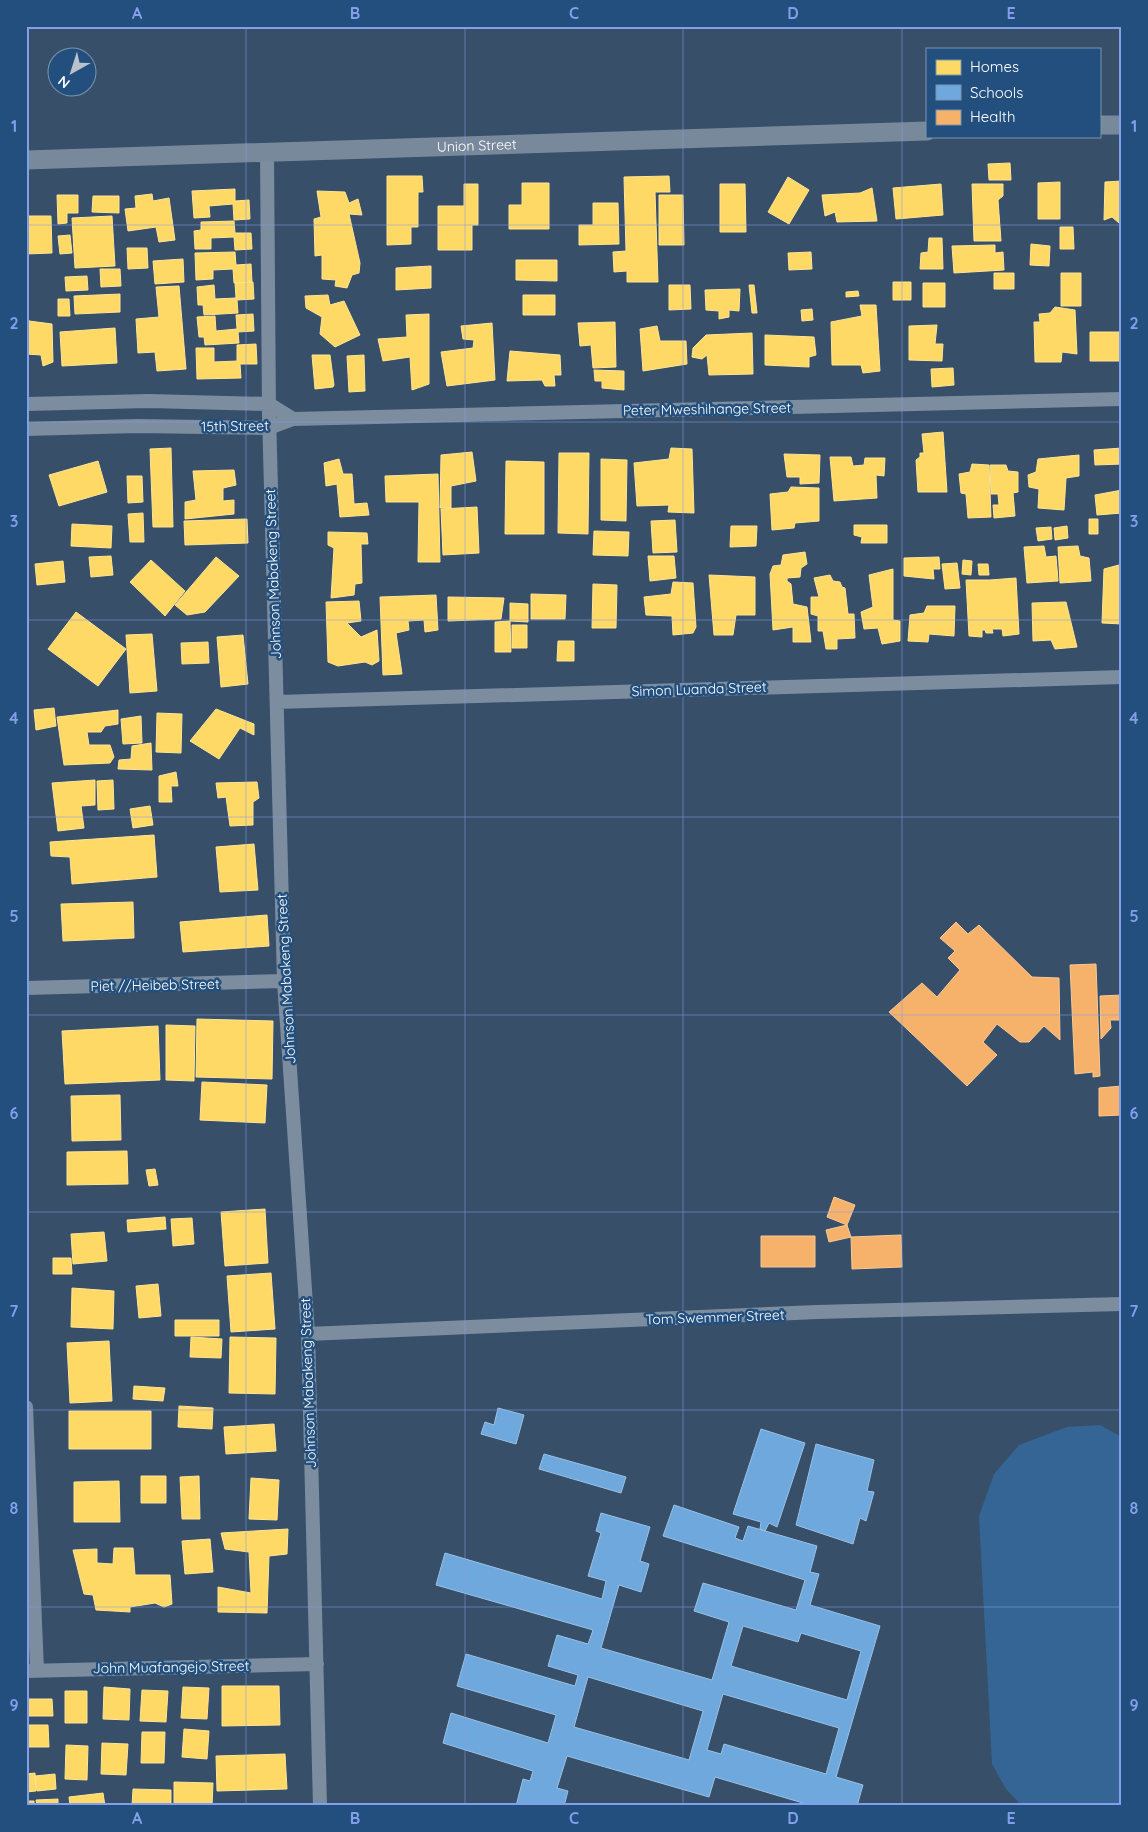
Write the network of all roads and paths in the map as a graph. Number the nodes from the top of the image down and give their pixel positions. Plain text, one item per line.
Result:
1 (1100, 125) edge
2 (1122, 125) edge
3 (926, 131) edge
4 (267, 152) junction
5 (26, 160) edge
6 (1122, 399) edge
7 (26, 404) edge
8 (269, 404) junction
9 (293, 419) junction
10 (269, 428) junction
11 (26, 429) edge
12 (1122, 677) edge
13 (277, 702) junction
14 (284, 981) junction
15 (26, 988) edge
16 (1122, 1304) edge
17 (308, 1334) junction
18 (26, 1408) edge
19 (317, 1664) junction
20 (32, 1670) edge
21 (320, 1806) edge

1 - 2 main road
3 - 4 main road, Union Street
4 - 5 main road, Union Street
4 - 8 street, Johnson Mabakeng Street
6 - 9 street, Peter Mweshihange Street
7 - 8 street, 15th Street
8 - 9 street, 15th Street
8 - 10 street, Johnson Mabakeng Street
9 - 10 street, 15th Street
10 - 11 street, 15th Street
10 - 13 street, Johnson Mabakeng Street
12 - 13 street, Simon Luanda Street
13 - 14 street, Johnson Mabakeng Street
14 - 15 street, Piet //Heibeb Street
14 - 17 street, Johnson Mabakeng Street
16 - 17 street, Tom Swemmer Street
17 - 19 street, Johnson Mabakeng Street
18 - 20 street
19 - 20 street, John Muafangejo Street
19 - 21 street, Johnson Mabakeng Street

